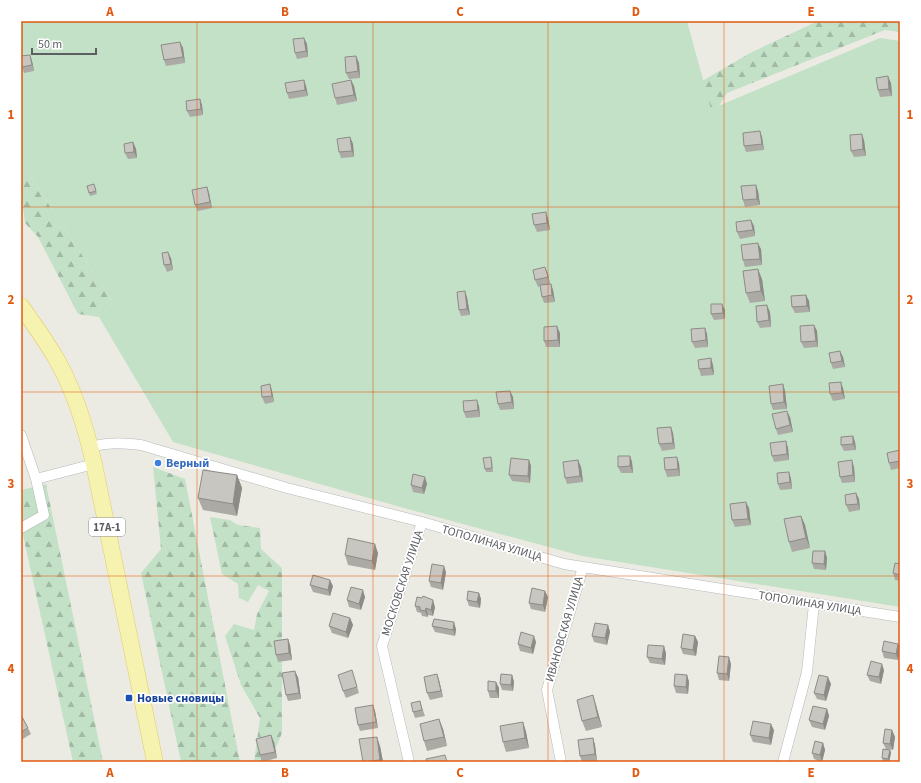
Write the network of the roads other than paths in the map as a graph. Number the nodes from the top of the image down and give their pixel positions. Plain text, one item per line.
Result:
1 (21, 306) edge
2 (21, 435) edge
3 (90, 447) junction
4 (94, 464) junction
5 (36, 479) junction
6 (422, 522) junction
7 (21, 528) edge
8 (583, 567) junction
9 (814, 604) junction
10 (900, 617) edge
11 (155, 762) edge
12 (409, 762) edge
13 (561, 762) edge
14 (783, 762) edge

1 - 3 main road, 17А-1
2 - 5 street
3 - 4 main road, 17А-1
3 - 6 street, ТОПОЛИНАЯ УЛИЦА
4 - 5 street
4 - 11 main road, 17А-1
5 - 7 street
6 - 8 street, ТОПОЛИНАЯ УЛИЦА
6 - 12 street, МОСКОВСКАЯ УЛИЦА
8 - 9 street, ТОПОЛИНАЯ УЛИЦА
8 - 13 street, ИВАНОВСКАЯ УЛИЦА
9 - 10 street, ТОПОЛИНАЯ УЛИЦА
9 - 14 street

